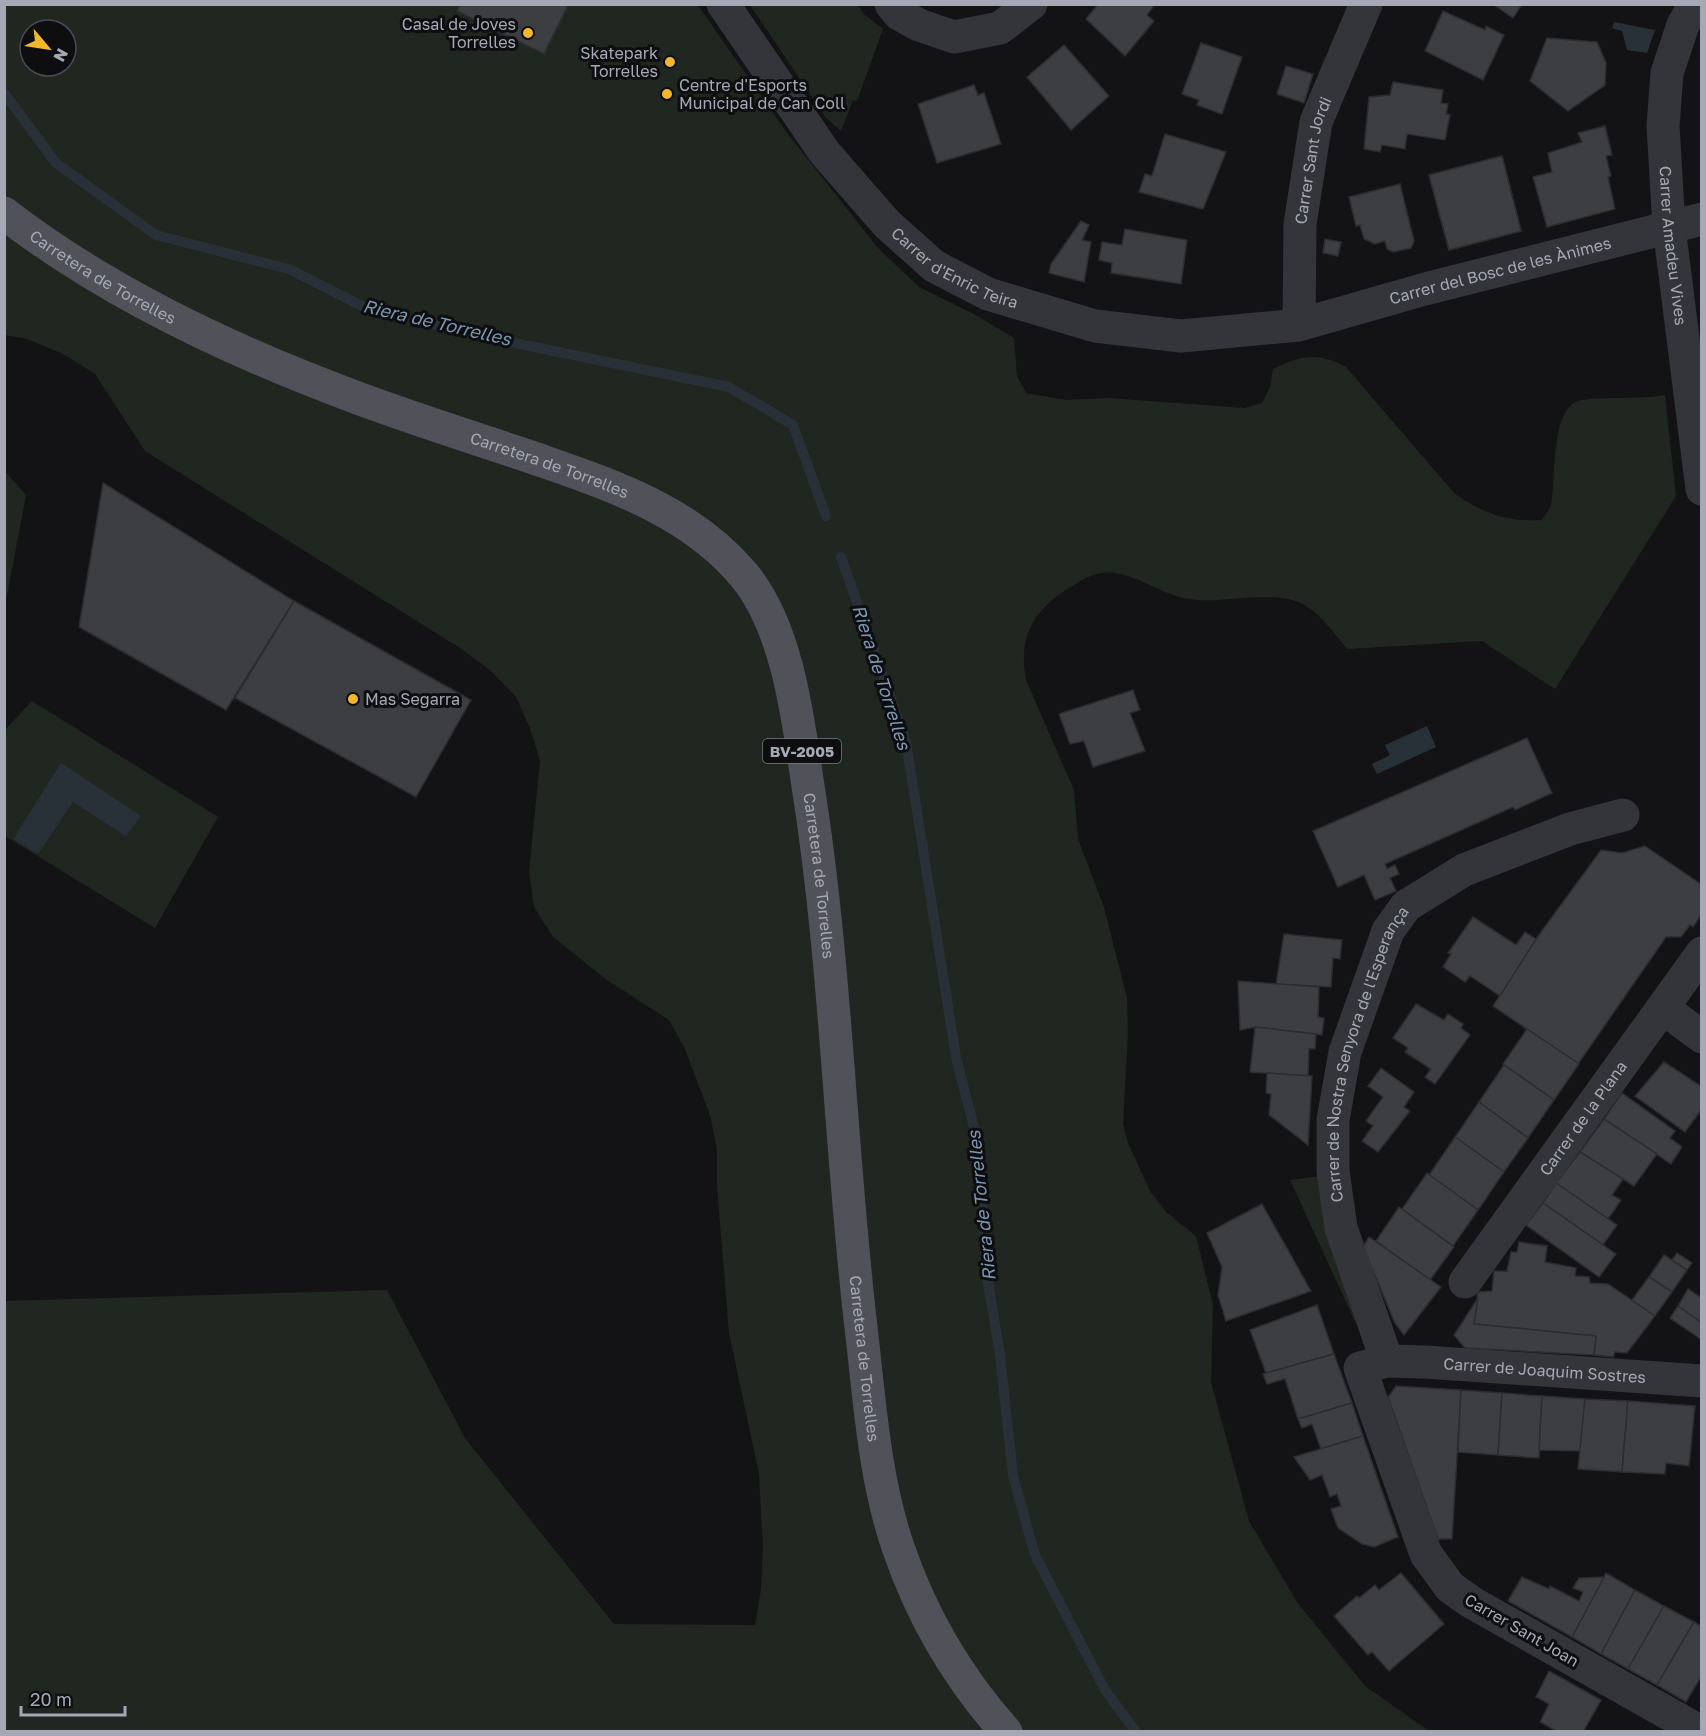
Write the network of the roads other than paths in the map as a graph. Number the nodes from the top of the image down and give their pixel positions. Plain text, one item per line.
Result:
1 (723, 4) edge
2 (891, 4) edge
3 (1031, 4) edge
4 (1366, 4) edge
5 (1695, 4) edge
6 (4, 213) edge
7 (1701, 219) edge
8 (1669, 227) junction
9 (1299, 325) junction
10 (1701, 489) edge
11 (1623, 815) dead end
12 (1701, 953) edge
13 (1663, 1008) junction
14 (1701, 1037) edge
15 (1465, 1282) dead end
16 (1387, 1361) junction
17 (1701, 1381) edge
18 (1006, 1731) edge
19 (1701, 1731) edge

1 - 9 street, Carrer d'Enric Teira
2 - 3 street
4 - 9 street, Carrer Sant Jordi
5 - 8 street, Carrer Amadeu Vives
6 - 18 main road, Carretera de Torrelles / BV-2005
7 - 8 street, Carrer del Bosc de les Ànimes
8 - 9 street, Carrer del Bosc de les Ànimes
8 - 10 street, Carrer Amadeu Vives
11 - 16 street, Carrer de Nostra Senyora de l'Esperança
12 - 13 street, Carrer de la Plana
13 - 14 street
13 - 15 street, Carrer de la Plana
16 - 17 street, Carrer de Joaquim Sostres
16 - 19 street, Carrer Sant Joan

